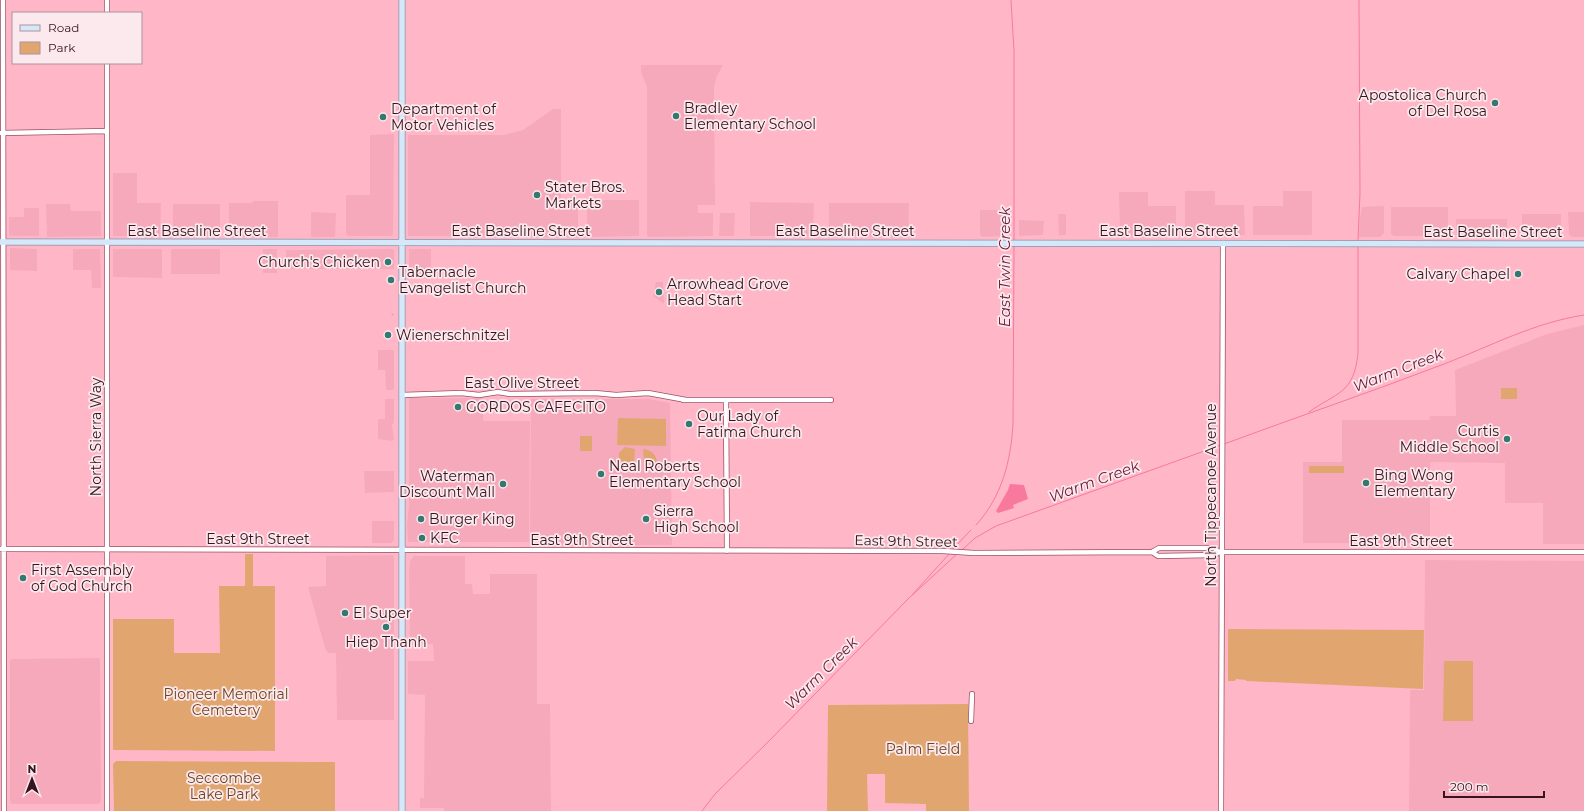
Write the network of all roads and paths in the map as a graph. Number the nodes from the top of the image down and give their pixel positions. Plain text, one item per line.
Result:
1 (3, 0) edge
2 (108, 0) edge
3 (402, 0) edge
4 (107, 12) edge
5 (107, 64) edge
6 (107, 130) junction
7 (2, 132) edge
8 (2, 242) edge
9 (107, 242) junction
10 (401, 243) junction
11 (1223, 243) junction
12 (1584, 244) edge
13 (402, 395) junction
14 (726, 400) junction
15 (831, 400) dead end
16 (107, 549) junction
17 (2, 550) edge
18 (402, 550) junction
19 (727, 550) junction
20 (1152, 552) junction
21 (1220, 552) junction
22 (1584, 552) edge
23 (972, 694) dead end
24 (971, 721) dead end
25 (4, 811) edge
26 (108, 811) edge
27 (402, 811) edge
28 (1221, 811) edge

1 - 7 street
2 - 4 street
3 - 10 main road
5 - 6 street, North Sierra Way
6 - 7 street
6 - 9 street, North Sierra Way
7 - 8 street
8 - 9 main road, East Baseline Street
8 - 17 street
9 - 10 main road, East Baseline Street
9 - 16 street, North Sierra Way
10 - 11 main road, East Baseline Street
10 - 13 main road
11 - 12 main road, East Baseline Street
11 - 21 street, North Tippecanoe Avenue
13 - 14 street, East Olive Street
13 - 18 main road
14 - 15 street, East Olive Street
14 - 19 street
16 - 17 street, East 9th Street
16 - 18 street, East 9th Street
16 - 26 street, North Sierra Way
17 - 25 street
18 - 19 street, East 9th Street
18 - 27 main road
19 - 20 street, East 9th Street
20 - 21 street, East 9th Street
20 - 21 street, East 9th Street
21 - 22 street, East 9th Street
21 - 28 street, North Tippecanoe Avenue
23 - 24 street

